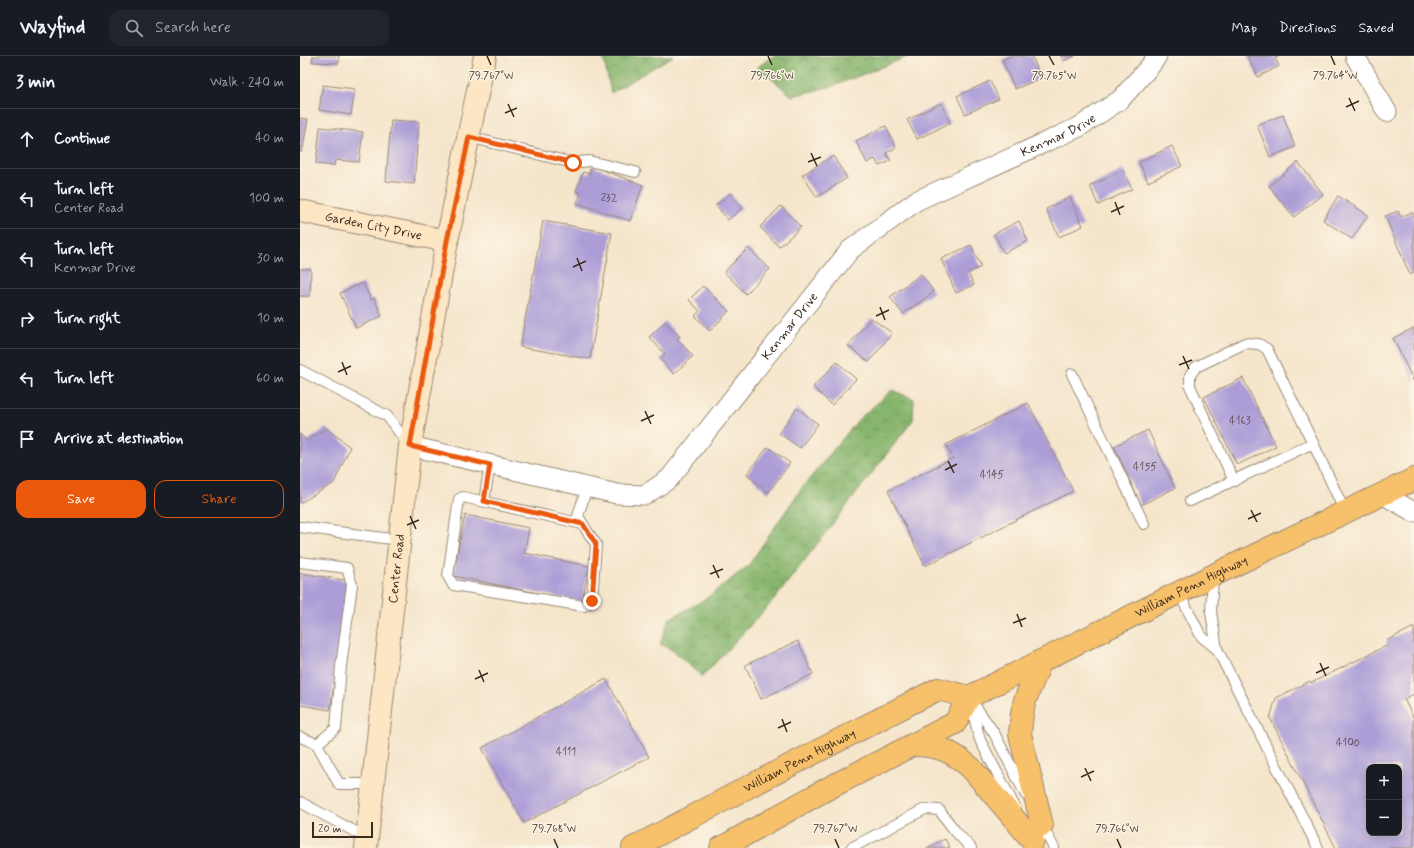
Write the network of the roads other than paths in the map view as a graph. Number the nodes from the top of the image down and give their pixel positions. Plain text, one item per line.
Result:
1 (485, 56) edge
2 (1157, 56) edge
3 (1355, 56) edge
4 (1387, 112) dead end
5 (469, 137) junction
6 (634, 172) dead end
7 (300, 211) edge
8 (447, 241) junction
9 (300, 370) edge
10 (1072, 374) dead end
11 (1313, 443) junction
12 (410, 446) junction
13 (490, 465) junction
14 (1414, 479) edge
15 (1234, 481) junction
16 (588, 487) junction
17 (1382, 494) junction
18 (484, 501) junction
19 (1190, 502) dead end
20 (1345, 512) junction
21 (1414, 512) edge
22 (583, 524) junction
23 (1144, 524) dead end
24 (300, 527) edge
25 (399, 540) junction
26 (300, 562) edge
27 (1213, 575) junction
28 (1179, 592) junction
29 (1217, 649) junction
30 (1041, 661) junction
31 (969, 697) junction
32 (300, 737) edge
33 (317, 744) junction
34 (913, 745) junction
35 (373, 784) junction
36 (300, 802) edge
37 (1037, 838) edge
38 (367, 843) edge
39 (727, 846) edge
40 (633, 848) edge
41 (851, 848) edge
42 (971, 848) edge
43 (1054, 848) edge
44 (1318, 848) edge

1 - 5 street, Center Road
2 - 16 street, Kenmar Drive
3 - 4 street
5 - 6 lane
5 - 8 street, Center Road
7 - 8 street, Garden City Drive
8 - 12 street, Center Road
9 - 12 lane
10 - 23 lane
11 - 15 lane
11 - 15 lane
11 - 20 lane
12 - 13 street, Kenmar Drive
12 - 25 street, Center Road
13 - 16 street, Kenmar Drive
13 - 18 lane
14 - 17 highway, William Penn Highway
15 - 19 lane
16 - 22 lane
17 - 20 highway, William Penn Highway
17 - 21 street
18 - 22 lane
18 - 22 lane
20 - 27 highway, William Penn Highway
24 - 25 lane
25 - 35 street, Center Road
26 - 33 lane
27 - 28 highway, William Penn Highway
27 - 29 lane
28 - 29 lane
28 - 30 highway, William Penn Highway
29 - 44 lane
30 - 31 highway, William Penn Highway
30 - 37 highway
31 - 34 highway
31 - 37 lane
31 - 37 lane
31 - 40 highway, William Penn Highway
32 - 33 lane
33 - 35 lane
34 - 37 highway
34 - 39 highway
35 - 38 street, Center Road
36 - 38 lane
37 - 43 lane
41 - 42 lane

